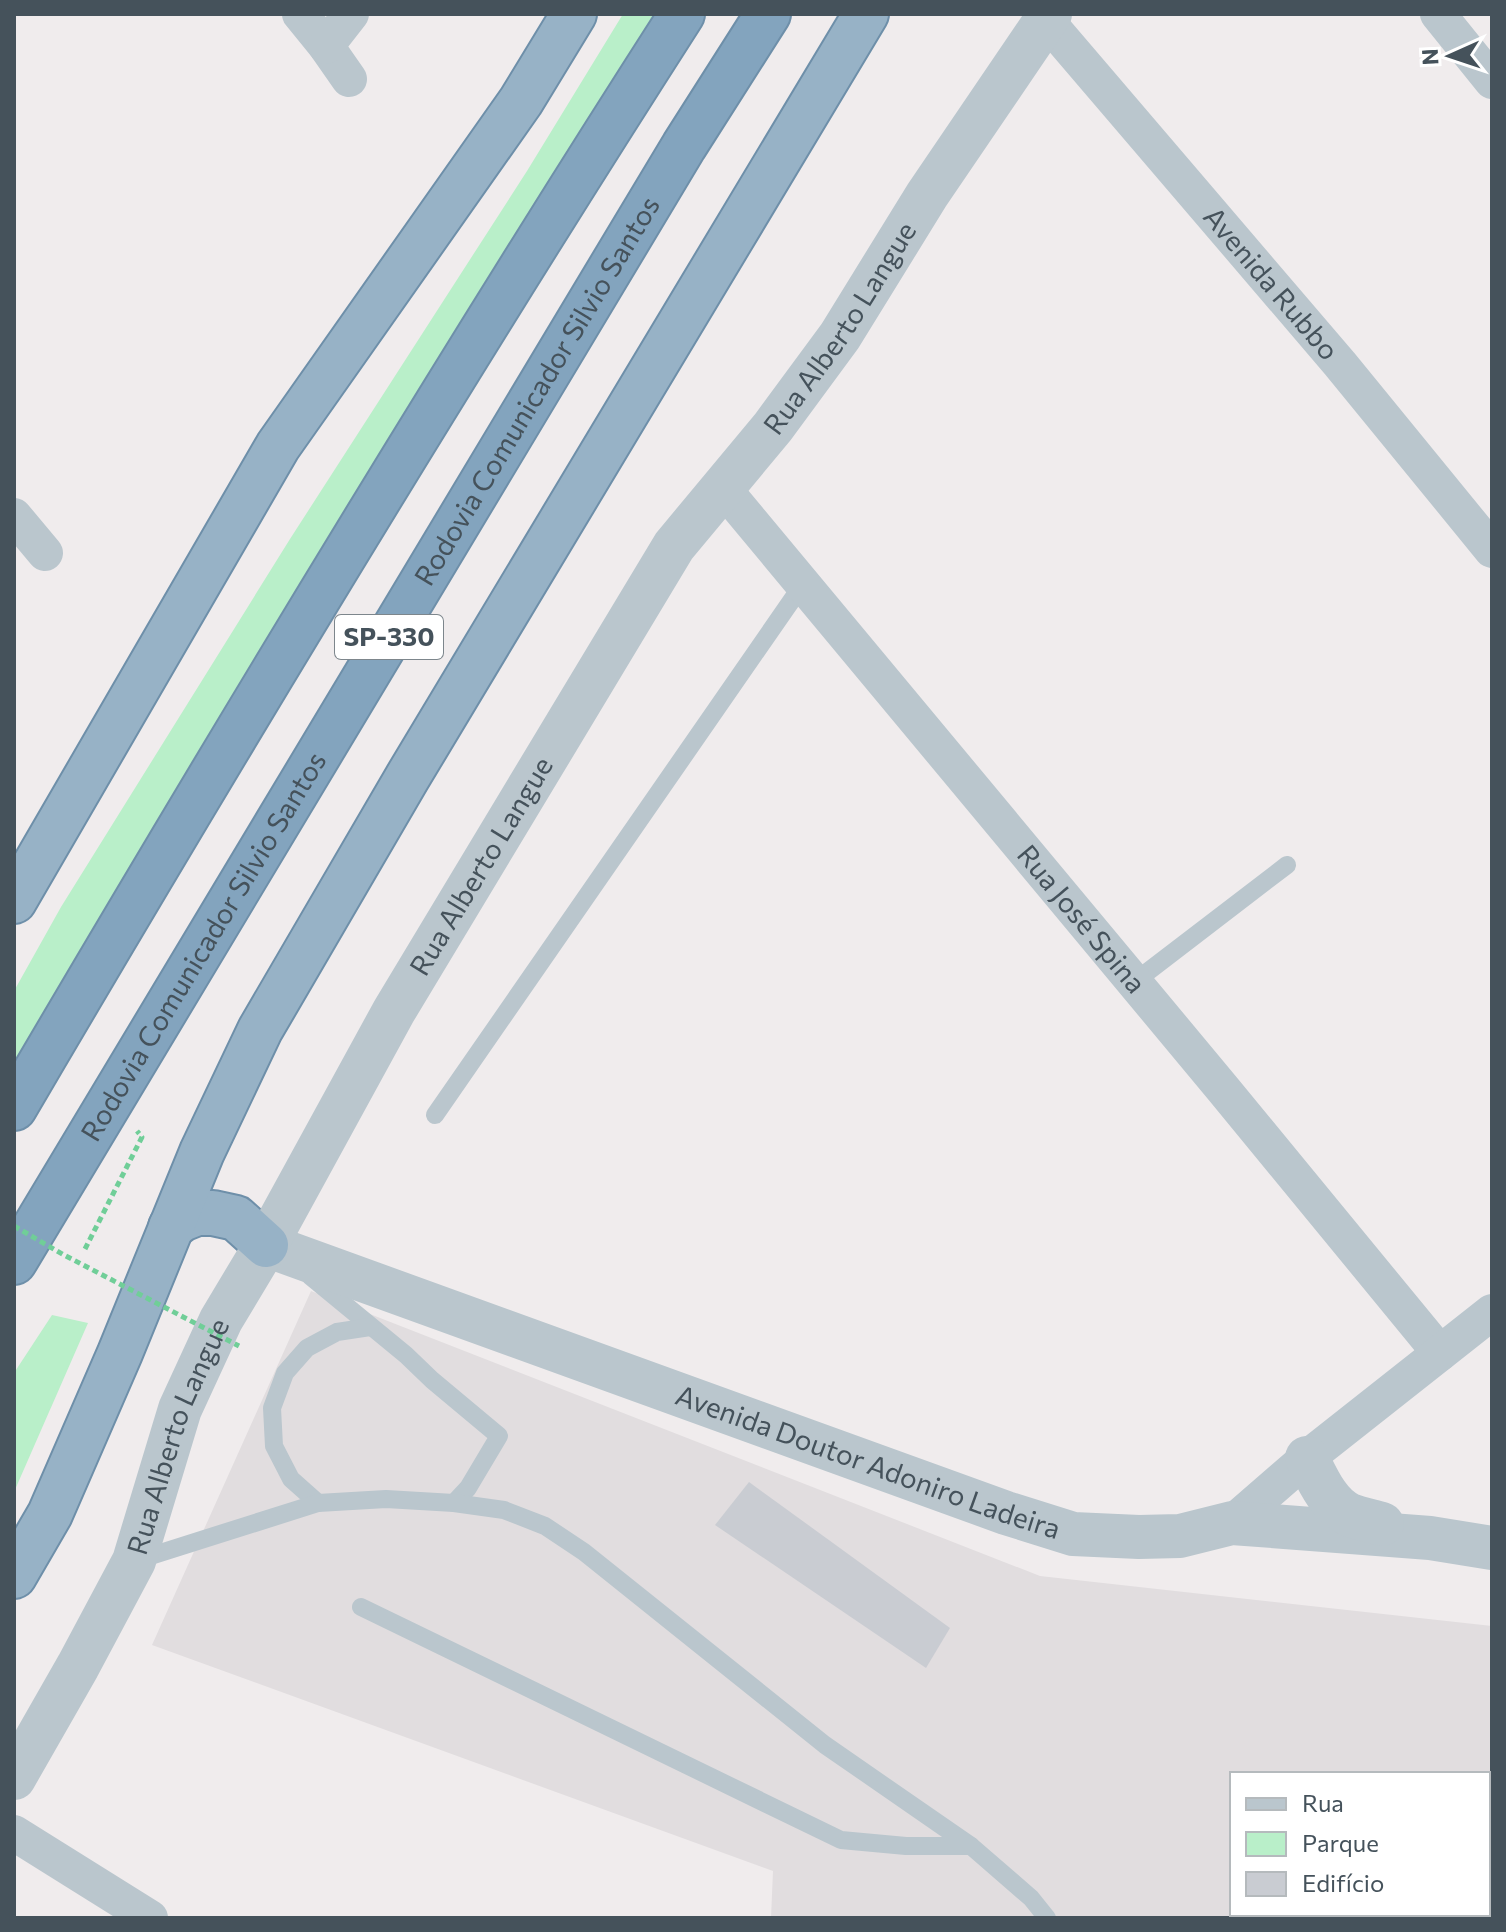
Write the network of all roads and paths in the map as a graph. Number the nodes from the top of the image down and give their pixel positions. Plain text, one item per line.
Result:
1 (300, 14) edge
2 (351, 14) edge
3 (574, 14) edge
4 (682, 14) edge
5 (768, 14) edge
6 (866, 14) edge
7 (1438, 14) edge
8 (1047, 17) edge
9 (326, 46) junction
10 (349, 79) dead end
11 (1492, 81) edge
12 (722, 487) junction
13 (14, 516) edge
14 (1492, 550) edge
15 (45, 553) dead end
16 (803, 584) junction
17 (58, 825) junction
18 (1287, 865) dead end
19 (14, 882) edge
20 (14, 901) edge
21 (1133, 983) junction
22 (14, 1108) edge
23 (435, 1115) dead end
24 (14, 1226) edge
25 (171, 1227) junction
26 (274, 1248) junction
27 (14, 1262) edge
28 (1489, 1314) edge
29 (1412, 1319) junction
30 (370, 1327) junction
31 (239, 1346) dead end
32 (1440, 1353) junction
33 (1307, 1458) junction
34 (318, 1503) junction
35 (454, 1503) junction
36 (1232, 1523) junction
37 (1430, 1538) junction
38 (1492, 1548) edge
39 (134, 1561) junction
40 (14, 1576) edge
41 (361, 1607) dead end
42 (14, 1778) edge
43 (14, 1833) edge
44 (971, 1846) junction
45 (150, 1918) edge
46 (1047, 1918) edge

1 - 9 street
2 - 9 street
3 - 17 highway
4 - 22 highway, SP-330
5 - 27 highway, Rodovia Comunicador Silvio Santos / SP-330
6 - 25 highway
7 - 11 street
8 - 12 street, Rua Alberto Langue
8 - 14 street, Avenida Rubbo
9 - 10 street
12 - 16 street, Rua José Spina
12 - 26 street, Rua Alberto Langue
13 - 15 street
16 - 21 street, Rua José Spina
16 - 23 lane
17 - 19 street
17 - 20 highway
18 - 21 lane
21 - 29 street, Rua José Spina
24 - 31 path, bridge
25 - 26 highway
25 - 40 highway
26 - 30 lane
26 - 36 street, Avenida Doutor Adoniro Ladeira
26 - 39 street, Rua Alberto Langue
28 - 29 street
28 - 32 street
29 - 32 street, Rua José Spina
30 - 34 lane
30 - 35 lane
32 - 33 street
33 - 36 street
33 - 37 street
34 - 35 lane
34 - 39 lane
35 - 44 lane
36 - 37 street, Avenida Doutor Adoniro Ladeira
37 - 38 street, Avenida Doutor Adoniro Ladeira
39 - 42 street, Rua Alberto Langue
41 - 44 lane
43 - 45 street
44 - 46 lane

